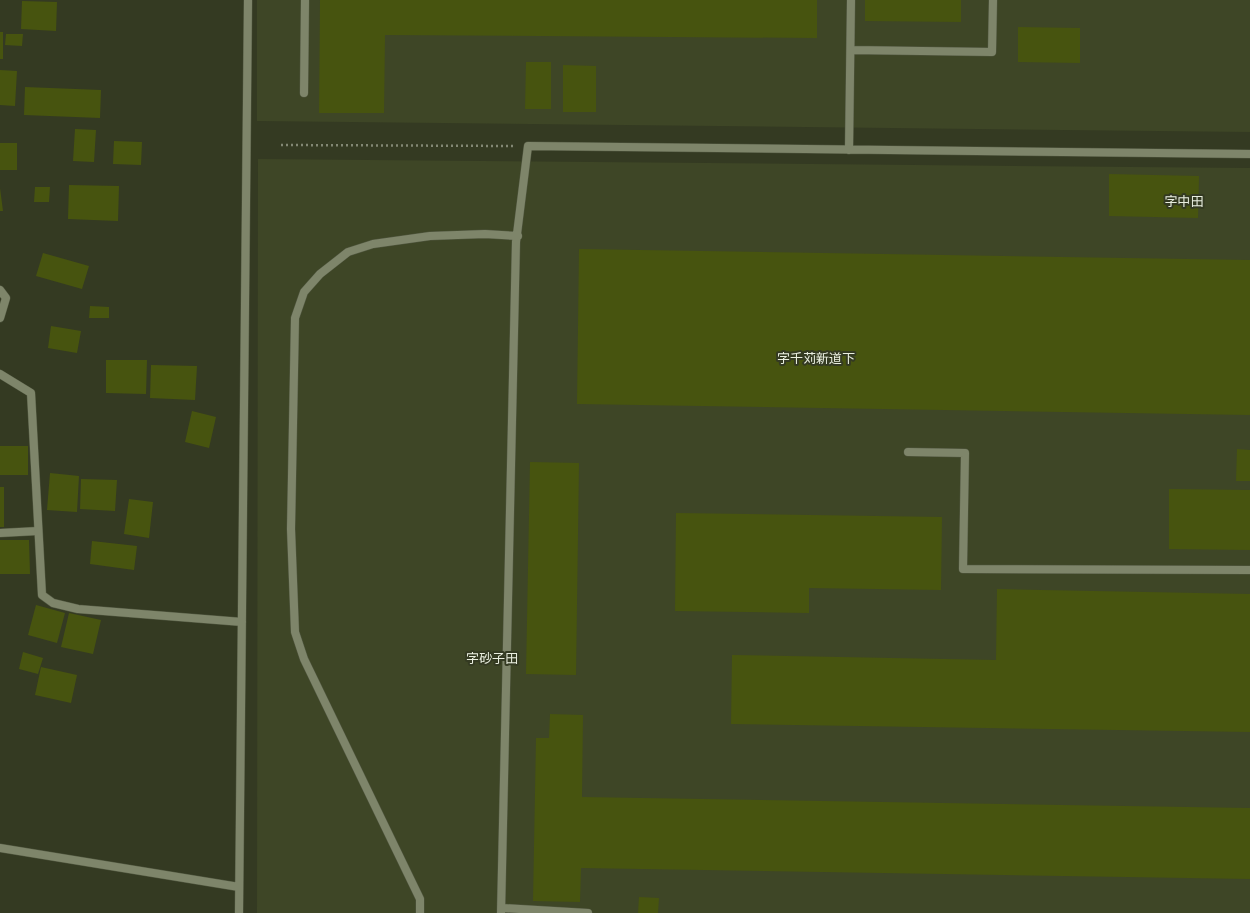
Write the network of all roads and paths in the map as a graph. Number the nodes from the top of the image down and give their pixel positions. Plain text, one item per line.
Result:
1 (248, 0) edge
2 (305, 0) edge
3 (851, 0) edge
4 (993, 0) edge
5 (851, 50) junction
6 (304, 93) dead end
7 (281, 145) dead end
8 (528, 146) junction
9 (849, 150) junction
10 (1250, 154) edge
11 (518, 236) junction
12 (0, 290) edge
13 (0, 318) edge
14 (0, 374) edge
15 (908, 452) dead end
16 (38, 532) junction
17 (0, 533) edge
18 (1250, 570) edge
19 (242, 622) junction
20 (0, 848) edge
21 (239, 887) junction
22 (502, 910) edge
23 (239, 913) edge
24 (420, 913) edge
25 (588, 913) edge

1 - 19 street
2 - 6 street
3 - 5 street
4 - 5 street
5 - 9 street
7 - 8 path
8 - 9 street
8 - 11 street
9 - 10 street
11 - 22 street
11 - 24 street
12 - 13 street
14 - 16 street
15 - 18 street
16 - 17 street
16 - 19 street
19 - 21 street
20 - 21 street
21 - 23 street
22 - 25 street

